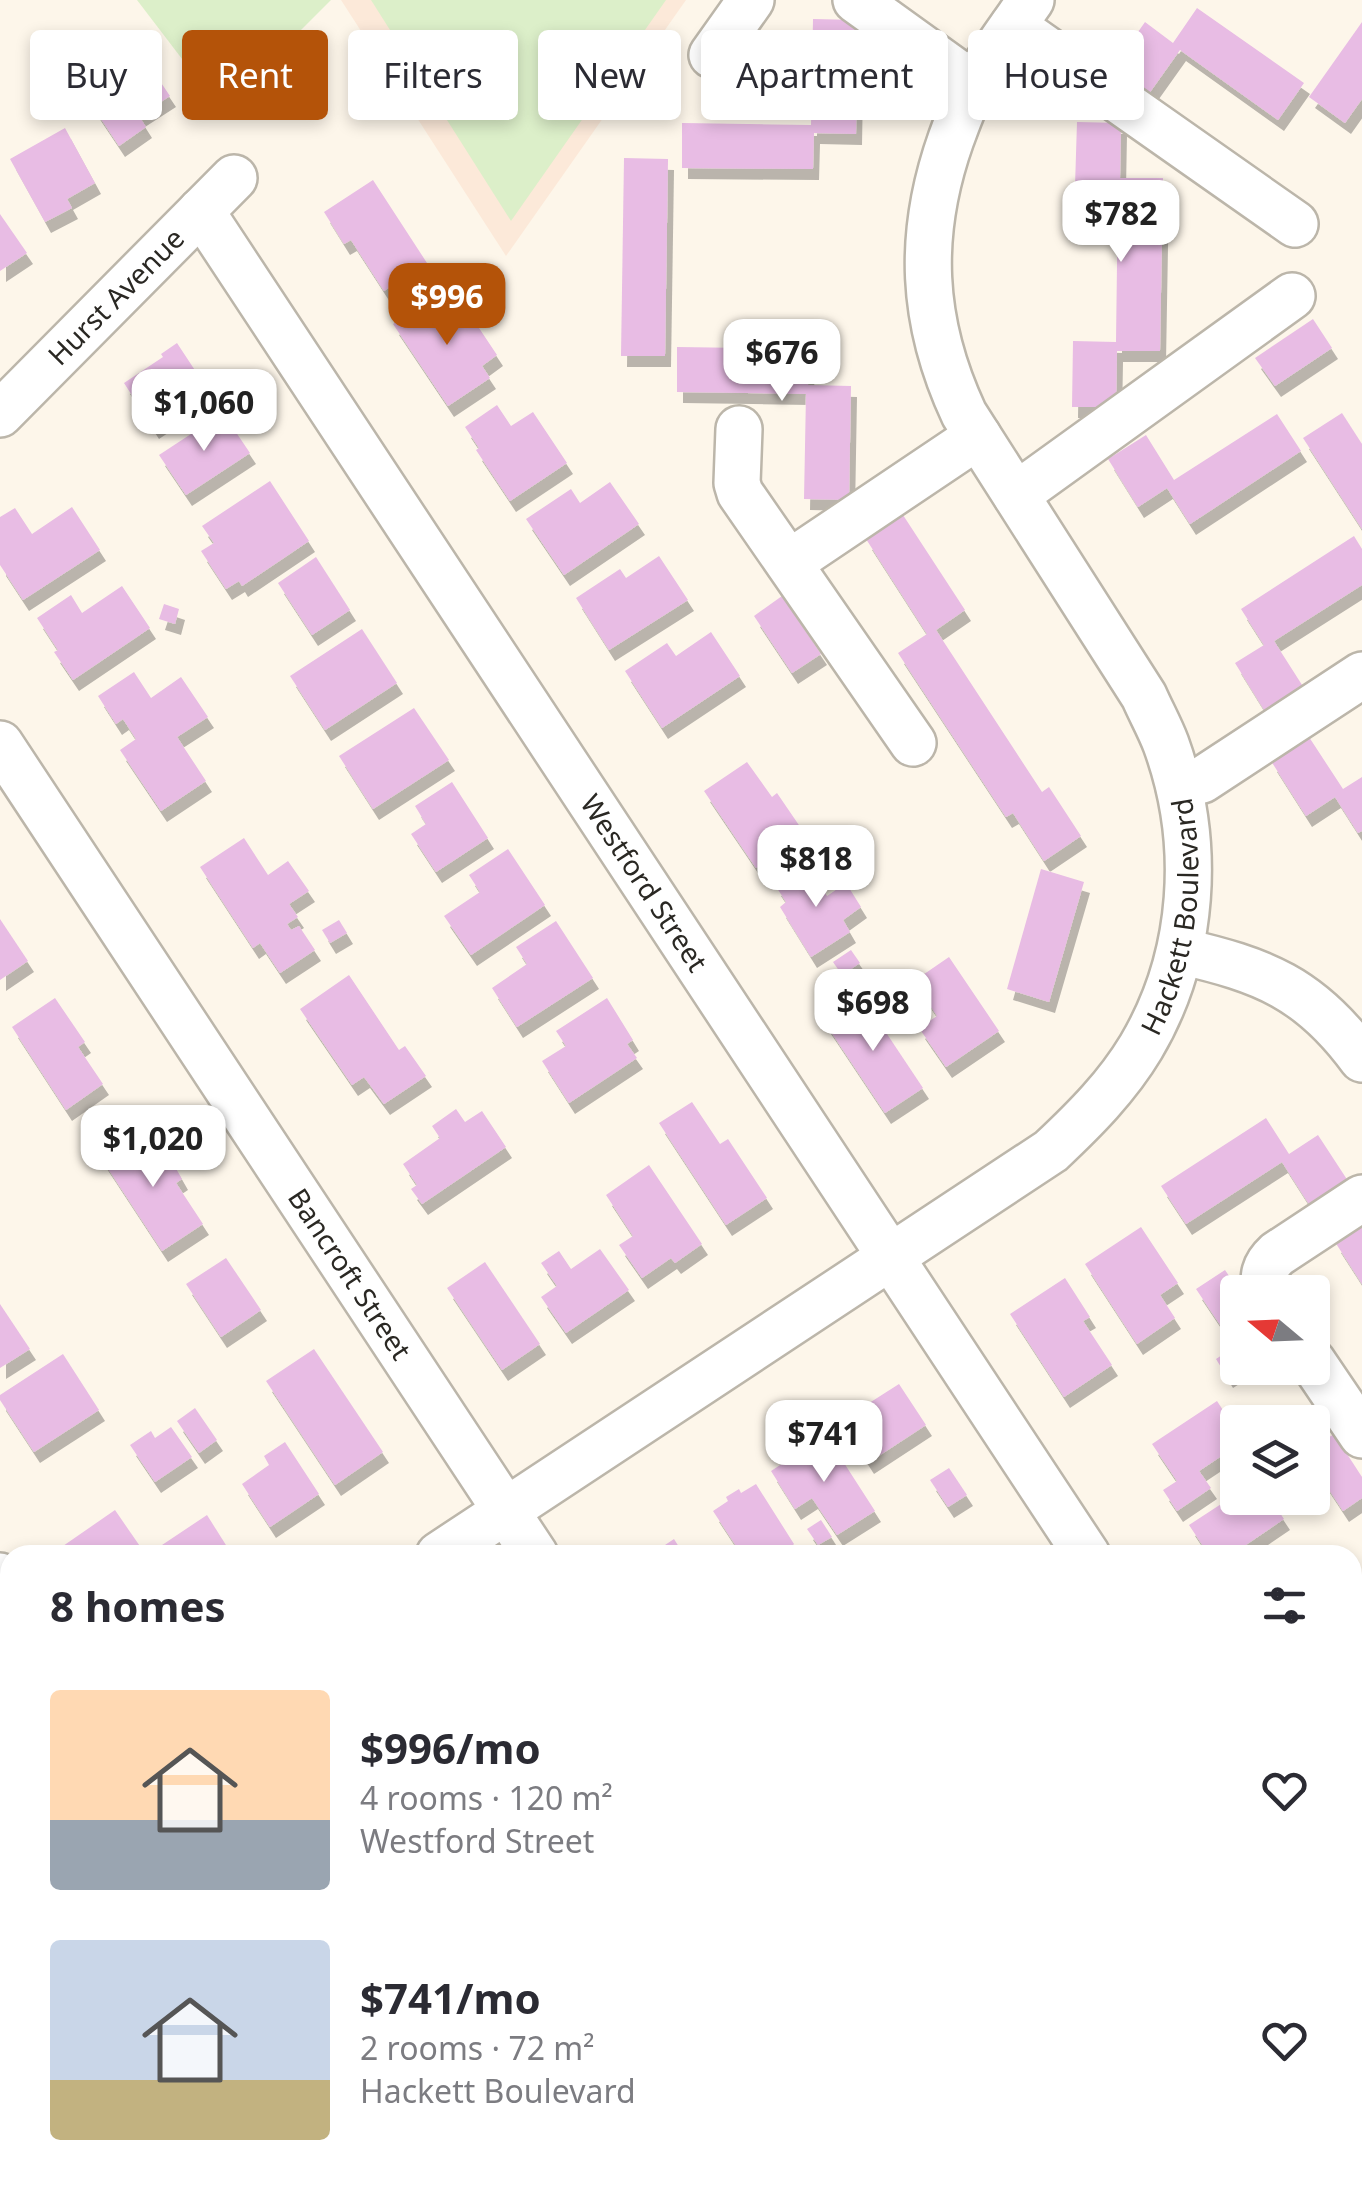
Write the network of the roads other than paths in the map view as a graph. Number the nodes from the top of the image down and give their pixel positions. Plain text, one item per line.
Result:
1 (751, 0) edge
2 (856, 0) edge
3 (1022, 13) edge
4 (730, 30) edge
5 (968, 80) edge
6 (968, 98) edge
7 (234, 178) dead end
8 (201, 211) junction
9 (1295, 224) dead end
10 (1292, 296) dead end
11 (0, 414) edge
12 (739, 429) dead end
13 (978, 436) junction
14 (1016, 496) junction
15 (789, 564) junction
16 (1362, 675) edge
17 (913, 743) dead end
18 (0, 744) edge
19 (1179, 786) junction
20 (1180, 951) junction
21 (1362, 1058) edge
22 (1362, 1198) edge
23 (892, 1258) junction
24 (1264, 1275) edge
25 (1329, 1385) edge
26 (1362, 1435) edge
27 (506, 1511) junction
28 (453, 1545) edge
29 (528, 1545) edge
30 (1081, 1545) edge

1 - 4 street
2 - 5 street
3 - 9 street
6 - 13 street, Hackett Boulevard
7 - 8 street, Hurst Avenue
8 - 11 street, Hurst Avenue
8 - 23 street, Westford Street
10 - 14 street
12 - 15 street
13 - 14 street, Hackett Boulevard
13 - 15 street
14 - 19 street, Hackett Boulevard
15 - 17 street
16 - 19 street
18 - 27 street, Bancroft Street
19 - 20 street, Hackett Boulevard
20 - 21 street
20 - 23 street, Hackett Boulevard
22 - 24 street
23 - 27 street, Hackett Boulevard
23 - 30 street, Westford Street
25 - 26 street
27 - 28 street, Hackett Boulevard
27 - 29 street, Bancroft Street

